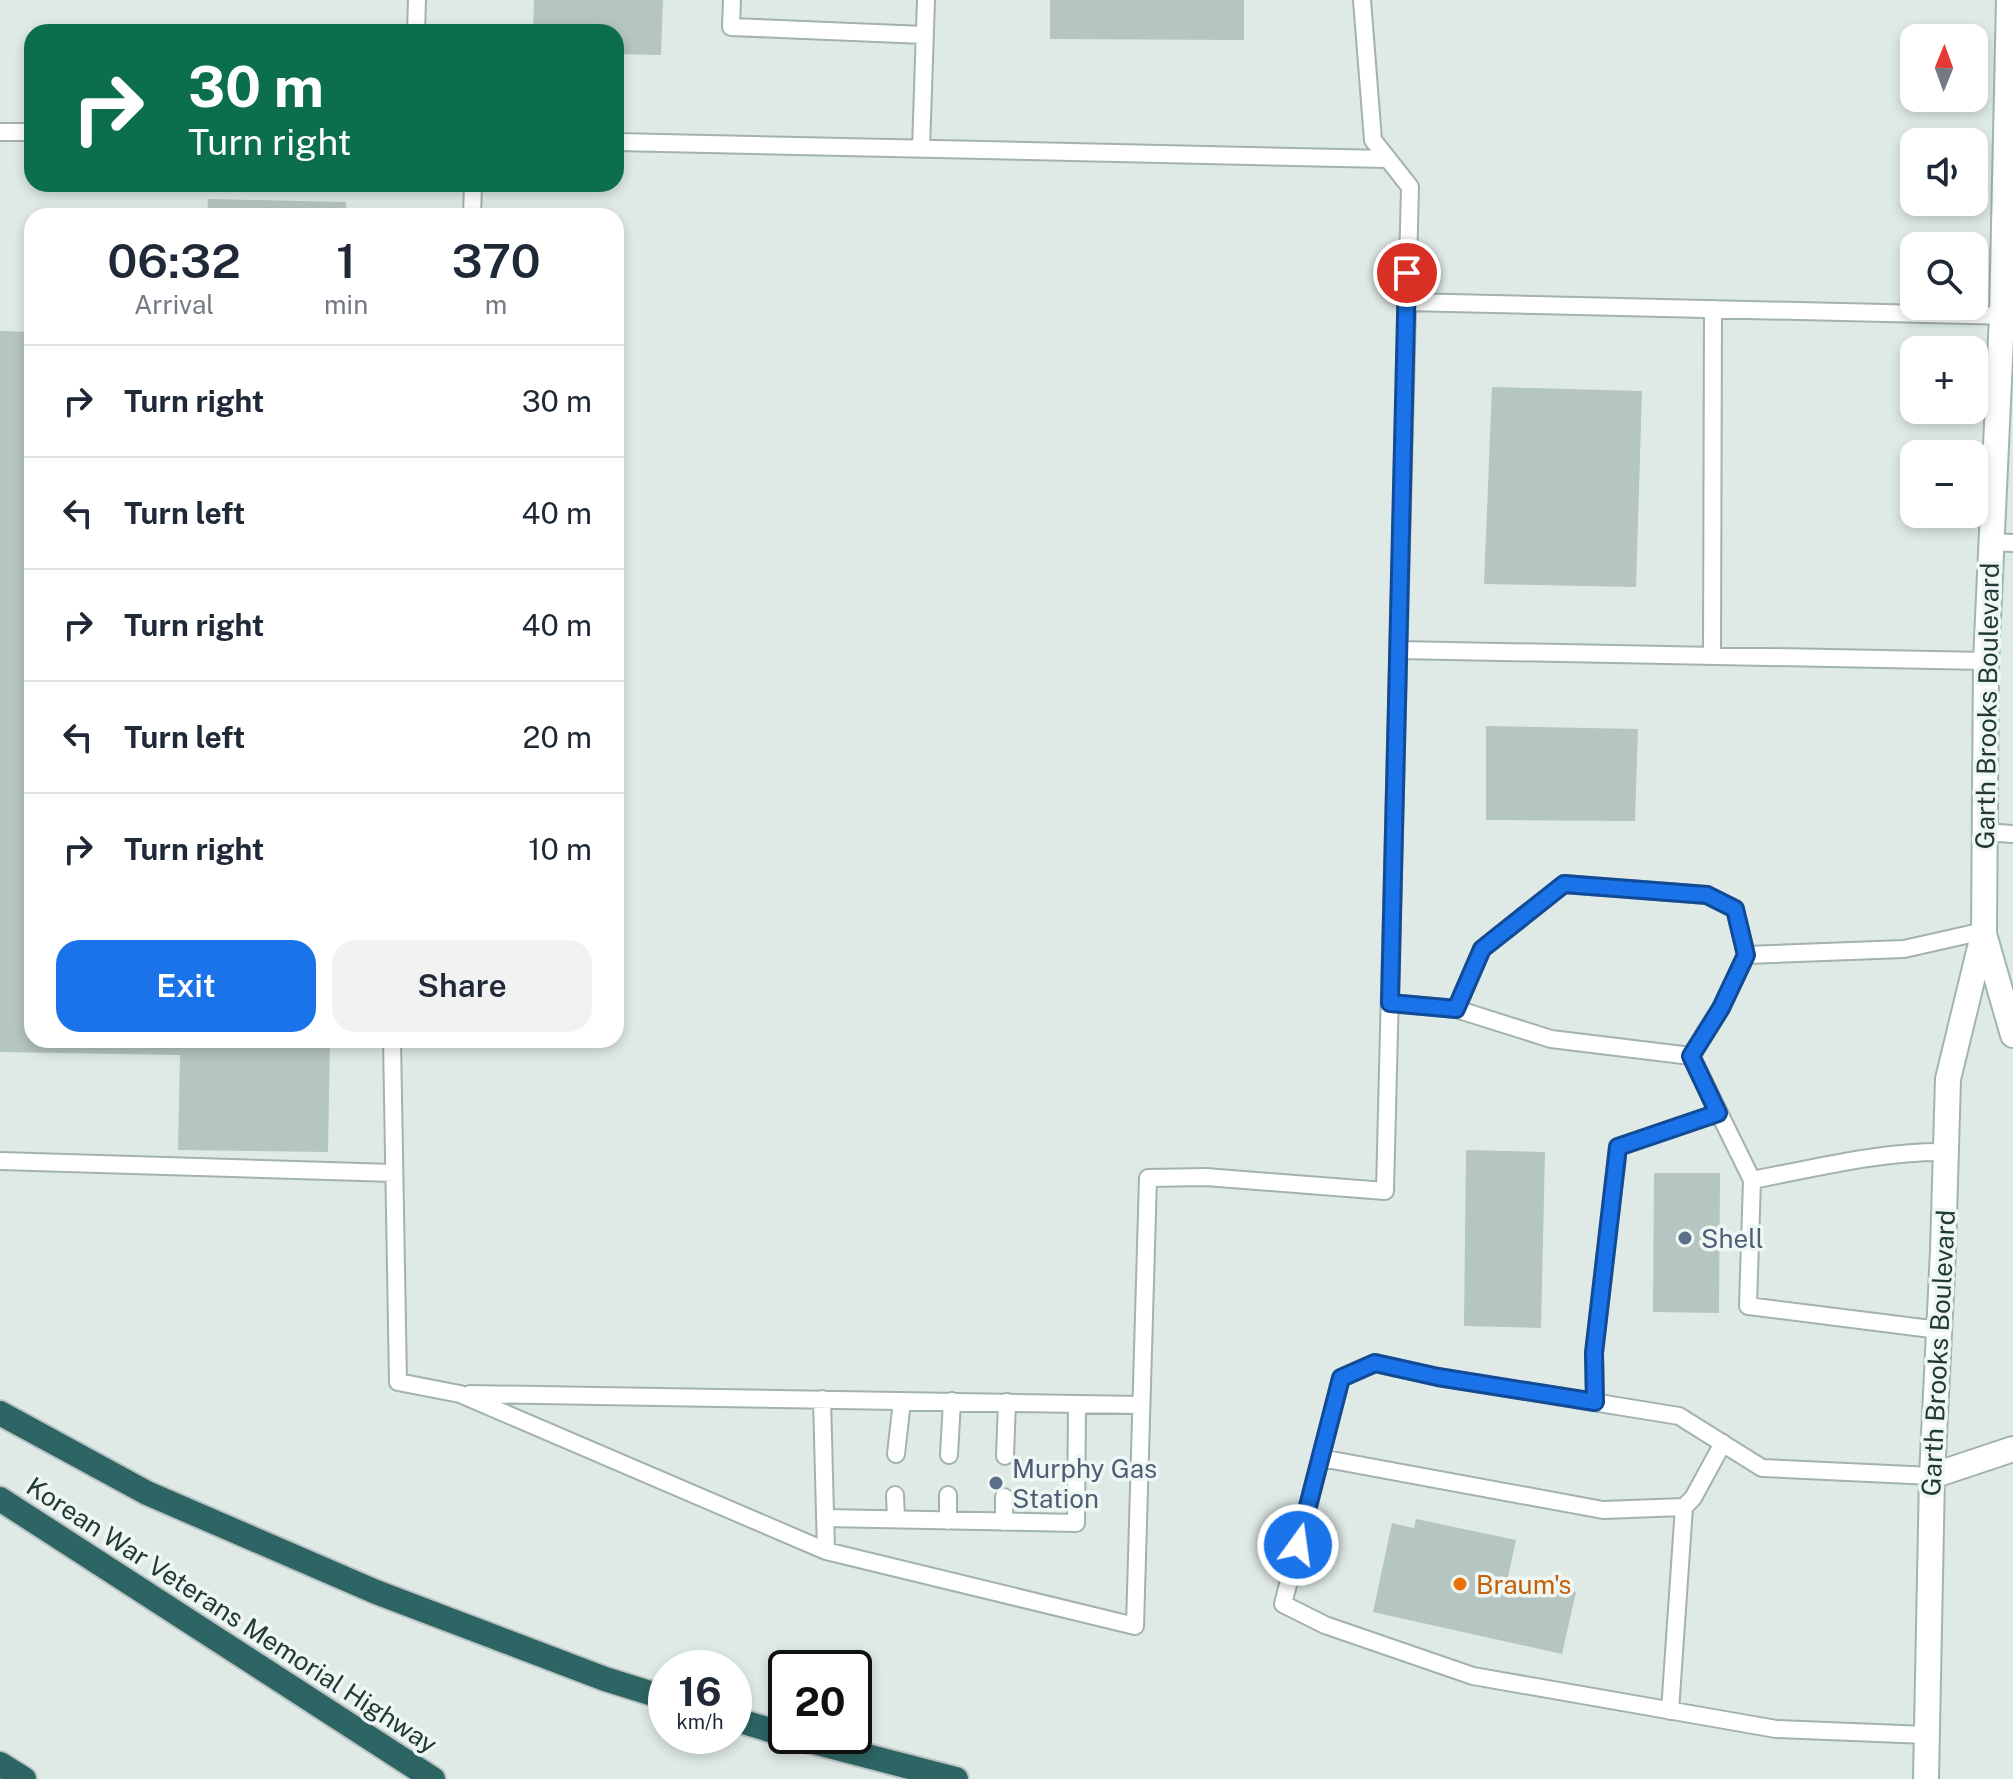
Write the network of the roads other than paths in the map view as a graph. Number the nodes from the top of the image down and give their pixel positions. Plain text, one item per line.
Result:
1 (417, 0) edge
2 (732, 0) edge
3 (926, 0) edge
4 (1362, 0) edge
5 (2009, 0) edge
6 (416, 24) edge
7 (924, 35) junction
8 (2010, 121) edge
9 (0, 132) edge
10 (24, 132) edge
11 (624, 142) edge
12 (921, 149) junction
13 (1387, 159) junction
14 (1406, 302) junction
15 (1713, 309) junction
16 (2007, 316) edge
17 (2002, 543) edge
18 (1398, 650) junction
19 (1712, 656) junction
20 (1986, 661) junction
21 (1984, 832) junction
22 (2013, 834) edge
23 (1984, 931) junction
24 (1746, 955) junction
25 (1390, 1003) junction
26 (1456, 1009) junction
27 (2013, 1035) edge
28 (392, 1048) edge
29 (1691, 1056) junction
30 (1718, 1113) junction
31 (1946, 1152) junction
32 (0, 1161) edge
33 (394, 1173) junction
34 (1752, 1180) junction
35 (1939, 1330) junction
36 (460, 1394) junction
37 (822, 1399) junction
38 (902, 1401) junction
39 (952, 1401) junction
40 (1007, 1402) junction
41 (1595, 1402) junction
42 (1077, 1404) junction
43 (1141, 1405) junction
44 (0, 1413) edge
45 (1723, 1443) junction
46 (2013, 1449) edge
47 (896, 1454) dead end
48 (949, 1455) dead end
49 (1005, 1456) dead end
50 (1321, 1458) junction
51 (1932, 1476) junction
52 (895, 1495) dead end
53 (948, 1495) dead end
54 (1004, 1497) dead end
55 (0, 1499) edge
56 (1684, 1507) junction
57 (825, 1518) junction
58 (896, 1519) junction
59 (948, 1521) junction
60 (1004, 1522) junction
61 (826, 1551) junction
62 (648, 1692) edge
63 (1670, 1711) junction
64 (1926, 1735) junction
65 (858, 1754) edge
66 (0, 1764) edge
67 (24, 1779) edge
68 (433, 1779) edge
69 (956, 1779) edge
70 (1926, 1779) edge

1 - 6 lane
2 - 7 lane
3 - 7 lane
4 - 13 lane
5 - 8 street, Garth Brooks Boulevard
7 - 12 lane
8 - 16 street, Garth Brooks Boulevard
9 - 10 lane
11 - 12 lane
12 - 13 lane
13 - 14 lane
14 - 15 lane
14 - 18 lane
15 - 16 lane
15 - 19 lane
16 - 17 street, Garth Brooks Boulevard
17 - 20 street, Garth Brooks Boulevard
18 - 19 lane
18 - 25 lane
19 - 20 lane
20 - 21 street, Garth Brooks Boulevard
21 - 22 lane
21 - 23 street, Garth Brooks Boulevard
23 - 24 lane
23 - 27 street, Garth Brooks Boulevard
23 - 31 street, Garth Brooks Boulevard
24 - 26 lane
24 - 29 lane
25 - 26 lane
25 - 43 lane
26 - 29 lane
28 - 33 lane
29 - 30 lane
30 - 34 lane
30 - 41 lane
31 - 34 lane
31 - 35 street, Garth Brooks Boulevard
32 - 33 lane
33 - 36 lane
34 - 35 lane
35 - 51 street, Garth Brooks Boulevard
36 - 37 lane
36 - 61 lane
37 - 38 lane
37 - 57 lane
38 - 39 lane
38 - 47 lane
39 - 40 lane
39 - 48 lane
40 - 42 lane
40 - 49 lane
41 - 45 lane
41 - 50 lane
42 - 43 lane
42 - 60 lane
43 - 61 lane
44 - 62 highway
45 - 51 lane
45 - 56 lane
46 - 51 street
50 - 56 lane
50 - 63 lane
51 - 64 street, Garth Brooks Boulevard
52 - 58 lane
53 - 59 lane
54 - 60 lane
55 - 68 highway, Korean War Veterans Memorial Highway
56 - 63 lane
57 - 58 lane
57 - 61 lane
58 - 59 lane
59 - 60 lane
63 - 64 lane
64 - 70 street, Garth Brooks Boulevard
65 - 69 highway
66 - 67 highway

